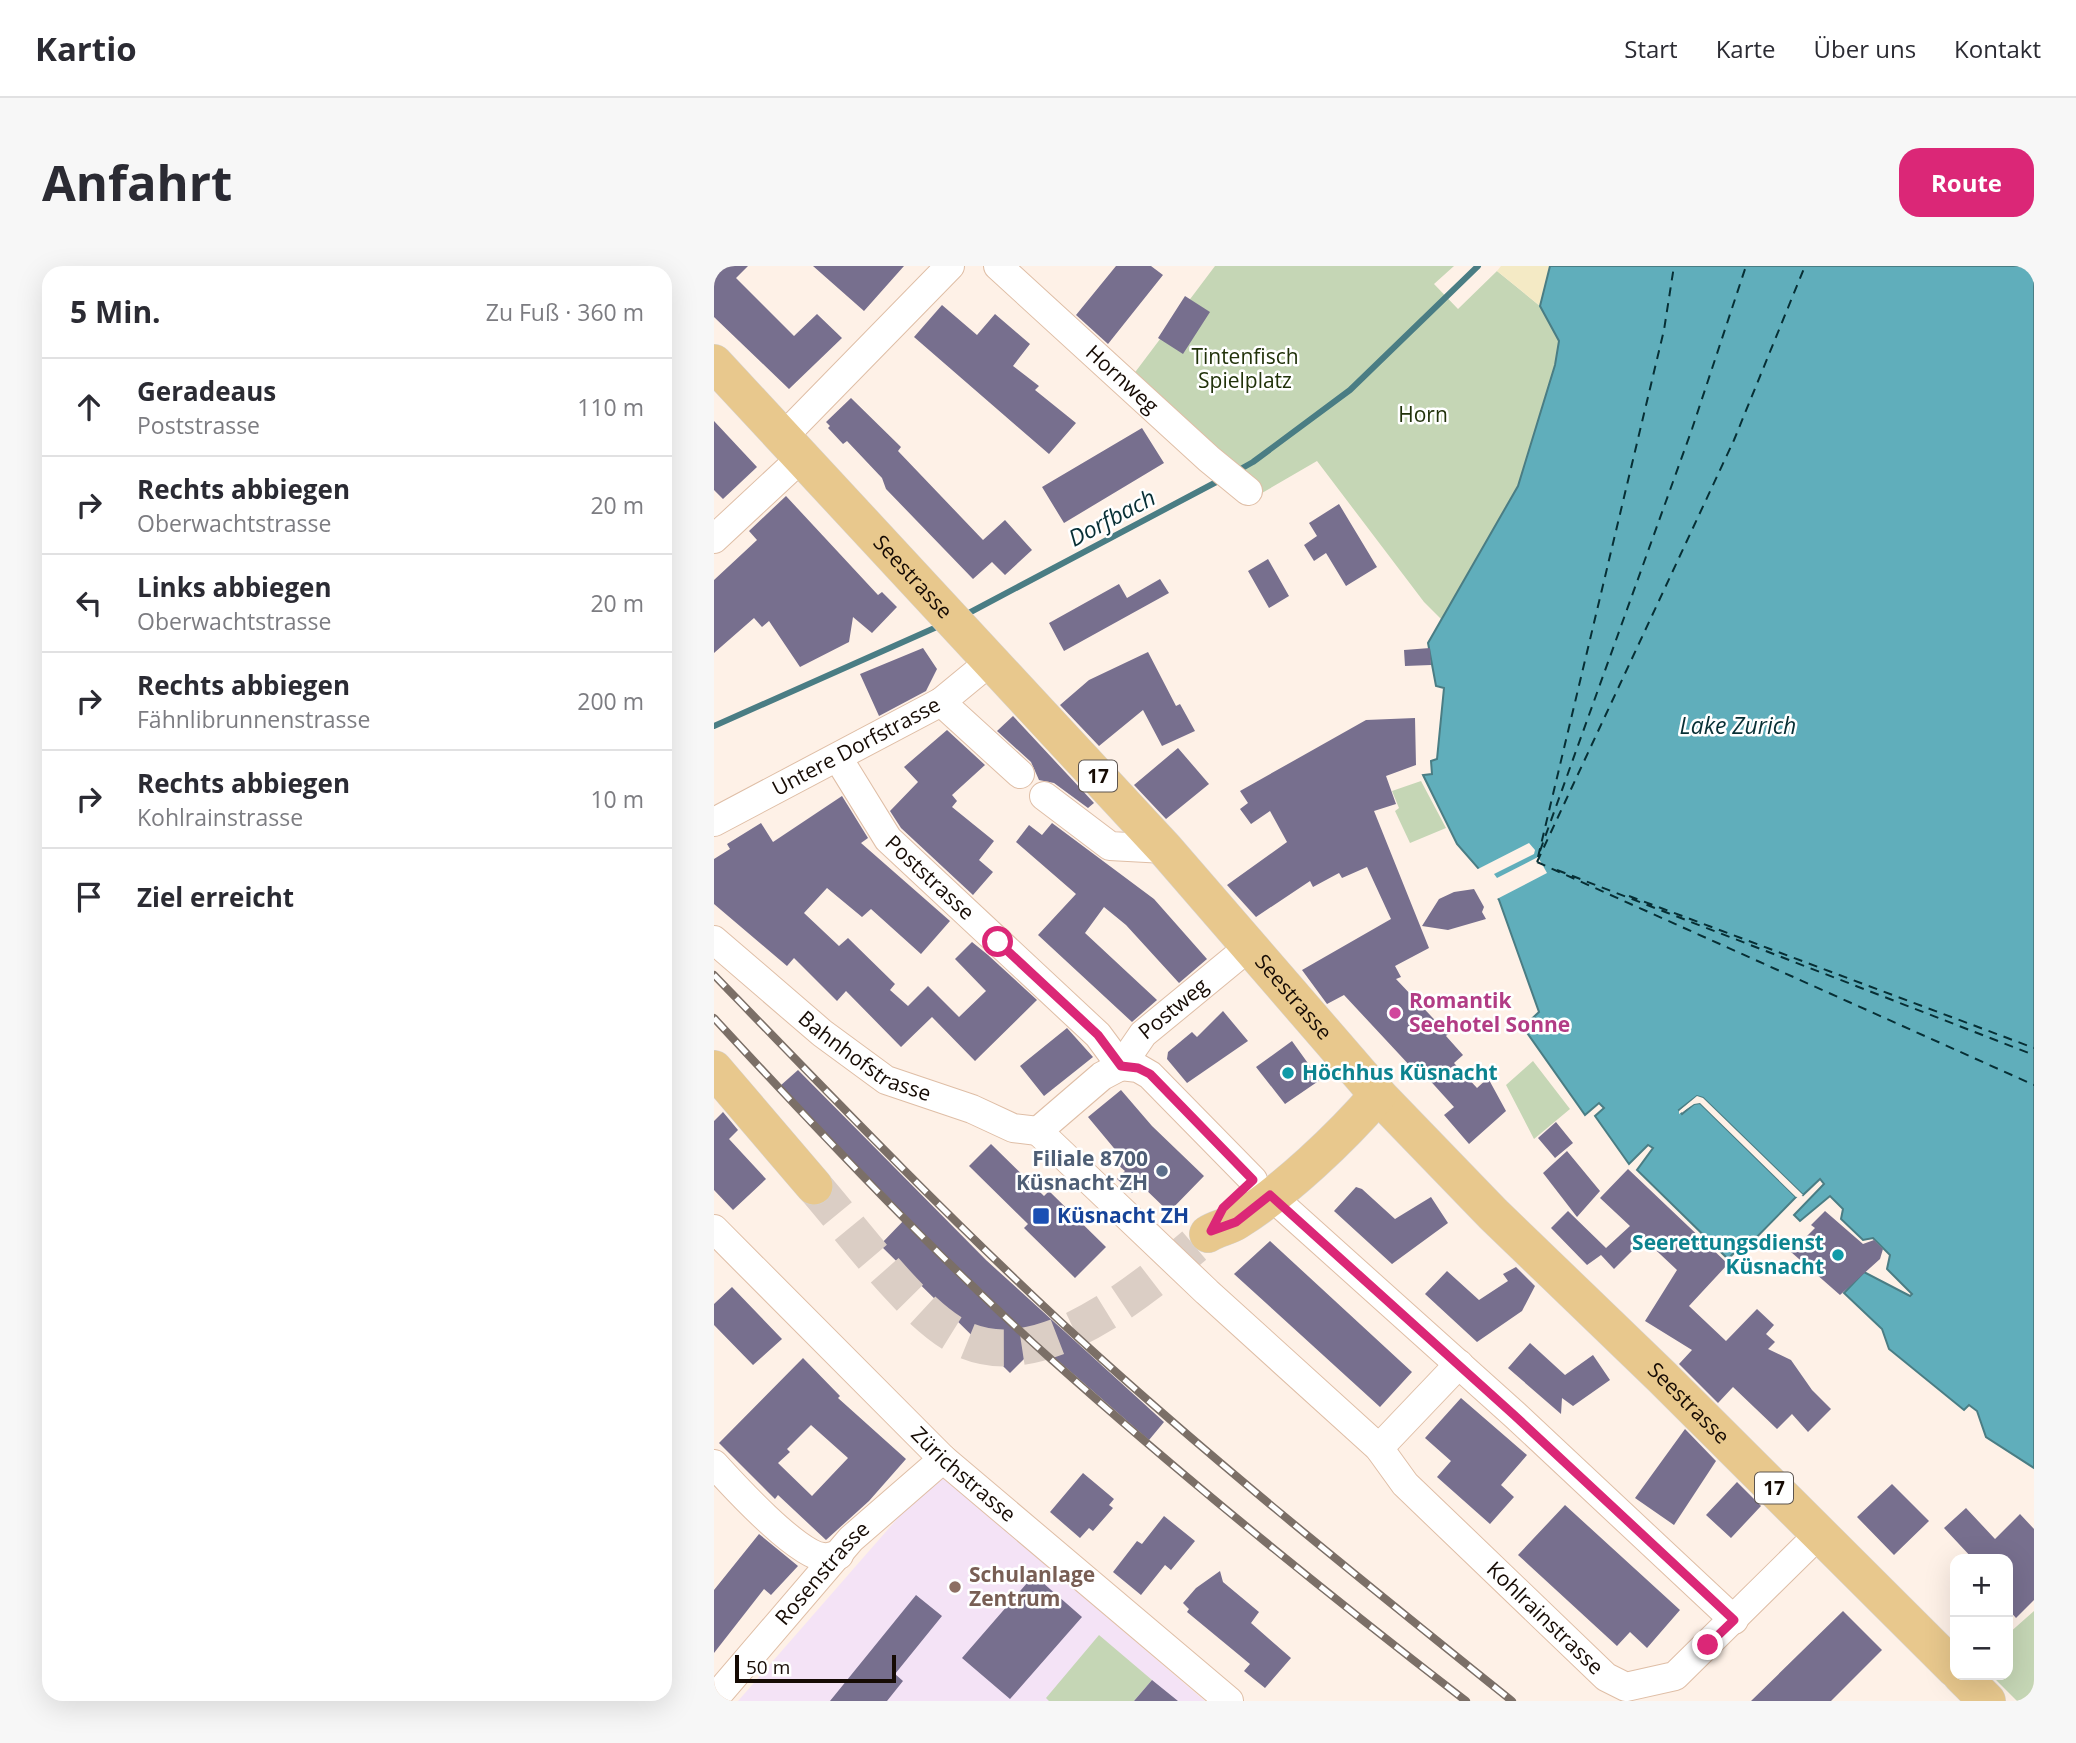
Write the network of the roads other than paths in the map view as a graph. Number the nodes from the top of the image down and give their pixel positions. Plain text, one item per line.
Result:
1 (950, 266) edge
2 (998, 266) edge
3 (714, 363) edge
4 (792, 448) junction
5 (1248, 491) dead end
6 (714, 539) edge
7 (983, 652) junction
8 (941, 702) junction
9 (838, 758) junction
10 (1020, 774) dead end
11 (1044, 796) dead end
12 (714, 822) edge
13 (1165, 849) junction
14 (714, 940) edge
15 (1250, 946) junction
16 (1121, 1066) junction
17 (714, 1069) edge
18 (1378, 1095) junction
19 (1038, 1131) junction
20 (814, 1186) tunnel mouth
21 (1262, 1188) junction
22 (714, 1229) edge
23 (1210, 1233) tunnel mouth
24 (1459, 1364) junction
25 (1379, 1448) junction
26 (943, 1459) junction
27 (714, 1464) edge
28 (1820, 1533) junction
29 (839, 1555) junction
30 (1734, 1620) junction
31 (1950, 1664) edge
32 (1966, 1680) edge
33 (714, 1699) edge
34 (1229, 1701) edge
35 (1987, 1701) edge

1 - 4 street
2 - 5 street, Hornweg
3 - 4 main road, Seestrasse / 17
4 - 6 street
4 - 7 main road, Seestrasse / 17
7 - 8 street, Untere Dorfstrasse
7 - 13 main road, Seestrasse / 17
8 - 9 street, Untere Dorfstrasse
8 - 10 street
9 - 12 street, Untere Dorfstrasse
9 - 16 street, Poststrasse
11 - 13 street
13 - 15 main road, Seestrasse / 17
14 - 19 street, Bahnhofstrasse
15 - 16 street, Postweg
15 - 18 main road, Seestrasse / 17
16 - 19 street, Postweg
16 - 21 street
17 - 20 main road
18 - 21 main road
18 - 28 main road, Seestrasse / 17
19 - 25 street, Kohlrainstrasse
21 - 23 main road
21 - 24 street
22 - 26 street, Zürichstrasse
24 - 25 street
24 - 30 street
25 - 30 street, Kohlrainstrasse
26 - 29 street, Rosenstrasse
26 - 34 street, Zürichstrasse
27 - 29 street
28 - 30 street, Kohlrainstrasse
28 - 31 main road, Seestrasse / 17
29 - 33 street, Rosenstrasse
32 - 35 main road

